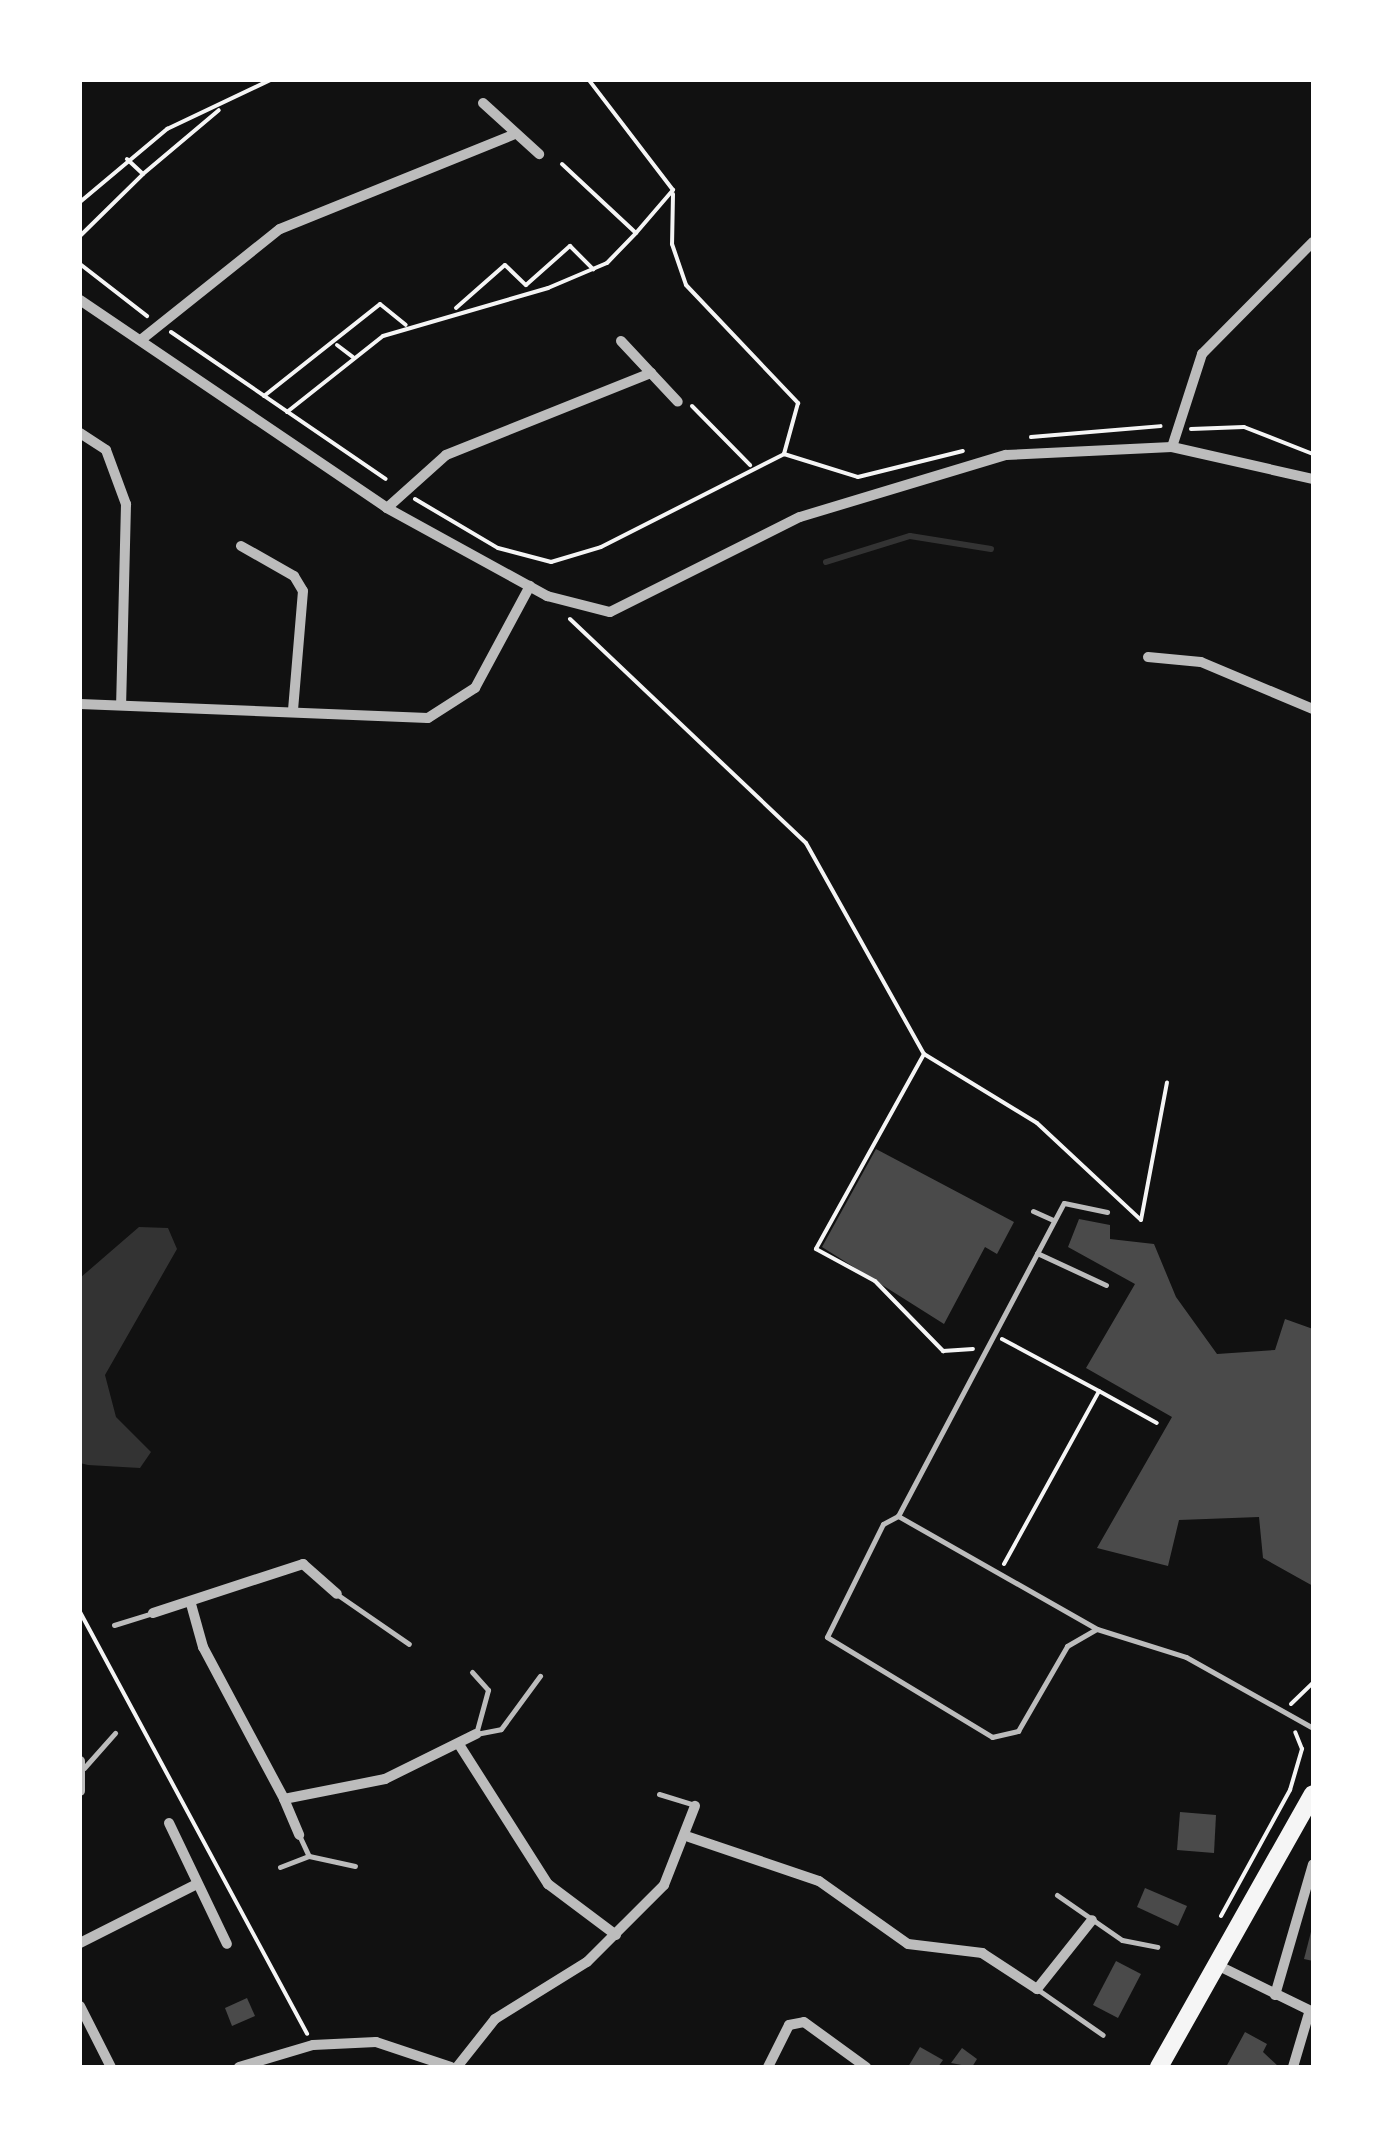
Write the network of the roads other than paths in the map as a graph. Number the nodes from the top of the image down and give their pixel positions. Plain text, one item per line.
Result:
1 (483, 102) dead end
2 (512, 134) junction
3 (539, 154) dead end
4 (1313, 242) edge
5 (80, 300) edge
6 (142, 339) junction
7 (621, 341) dead end
8 (651, 373) junction
9 (678, 402) dead end
10 (80, 433) edge
11 (1172, 447) junction
12 (1313, 479) edge
13 (388, 508) junction
14 (241, 546) dead end
15 (530, 586) junction
16 (1148, 657) dead end
17 (121, 703) junction
18 (80, 704) edge
19 (1313, 709) edge
20 (293, 711) junction
21 (1032, 1211) dead end
22 (1107, 1212) dead end
23 (1053, 1220) junction
24 (1036, 1253) junction
25 (1106, 1285) dead end
26 (898, 1516) junction
27 (336, 1594) joint
28 (191, 1604) junction
29 (153, 1613) joint
30 (114, 1624) dead end
31 (1097, 1629) junction
32 (409, 1644) dead end
33 (472, 1672) dead end
34 (540, 1676) dead end
35 (1313, 1728) edge
36 (115, 1733) dead end
37 (476, 1734) junction
38 (460, 1746) junction
39 (82, 1764) edge
40 (80, 1792) edge
41 (659, 1794) dead end
42 (1313, 1794) edge
43 (284, 1799) junction
44 (695, 1806) joint
45 (170, 1823) dead end
46 (299, 1834) joint
47 (689, 1836) junction
48 (309, 1856) junction
49 (1313, 1864) edge
50 (355, 1866) dead end
51 (280, 1867) dead end
52 (197, 1884) junction
53 (1057, 1895) dead end
54 (1092, 1920) junction
55 (616, 1936) junction
56 (80, 1943) edge
57 (227, 1944) dead end
58 (1157, 1946) dead end
59 (1217, 1965) junction
60 (1037, 1989) junction
61 (1275, 1995) junction
62 (80, 2006) edge
63 (1311, 2012) edge
64 (1103, 2036) dead end
65 (278, 2061) edge
66 (111, 2067) edge
67 (239, 2067) edge
68 (454, 2067) edge
69 (768, 2067) edge
70 (866, 2067) edge
71 (1160, 2067) edge
72 (1294, 2067) edge

1 - 2 street
2 - 3 street
2 - 6 street
4 - 11 street
5 - 6 street
6 - 13 street
7 - 8 street
8 - 9 street
8 - 13 street
10 - 17 street
11 - 12 street
11 - 15 street
13 - 15 street
14 - 20 street
15 - 20 street
16 - 19 street
17 - 18 street
17 - 20 street
21 - 23 lane
22 - 23 lane
23 - 24 lane
24 - 25 lane
24 - 26 lane
26 - 31 lane
26 - 31 lane
27 - 28 street
27 - 32 lane
28 - 29 street
28 - 43 street
29 - 30 lane
31 - 35 lane
33 - 37 lane
34 - 37 lane
36 - 39 lane
37 - 38 street
38 - 43 street
38 - 55 street
39 - 40 street
41 - 44 lane
42 - 59 main road
43 - 46 street
44 - 47 street
45 - 52 street
46 - 48 lane
47 - 55 street
47 - 60 street
48 - 50 lane
48 - 51 lane
49 - 61 street
52 - 56 street
52 - 57 street
53 - 54 lane
54 - 58 lane
54 - 60 street
55 - 68 street
59 - 61 street
59 - 71 main road
60 - 64 lane
61 - 63 street
62 - 66 street
63 - 72 street
65 - 67 street
65 - 68 street
69 - 70 street

